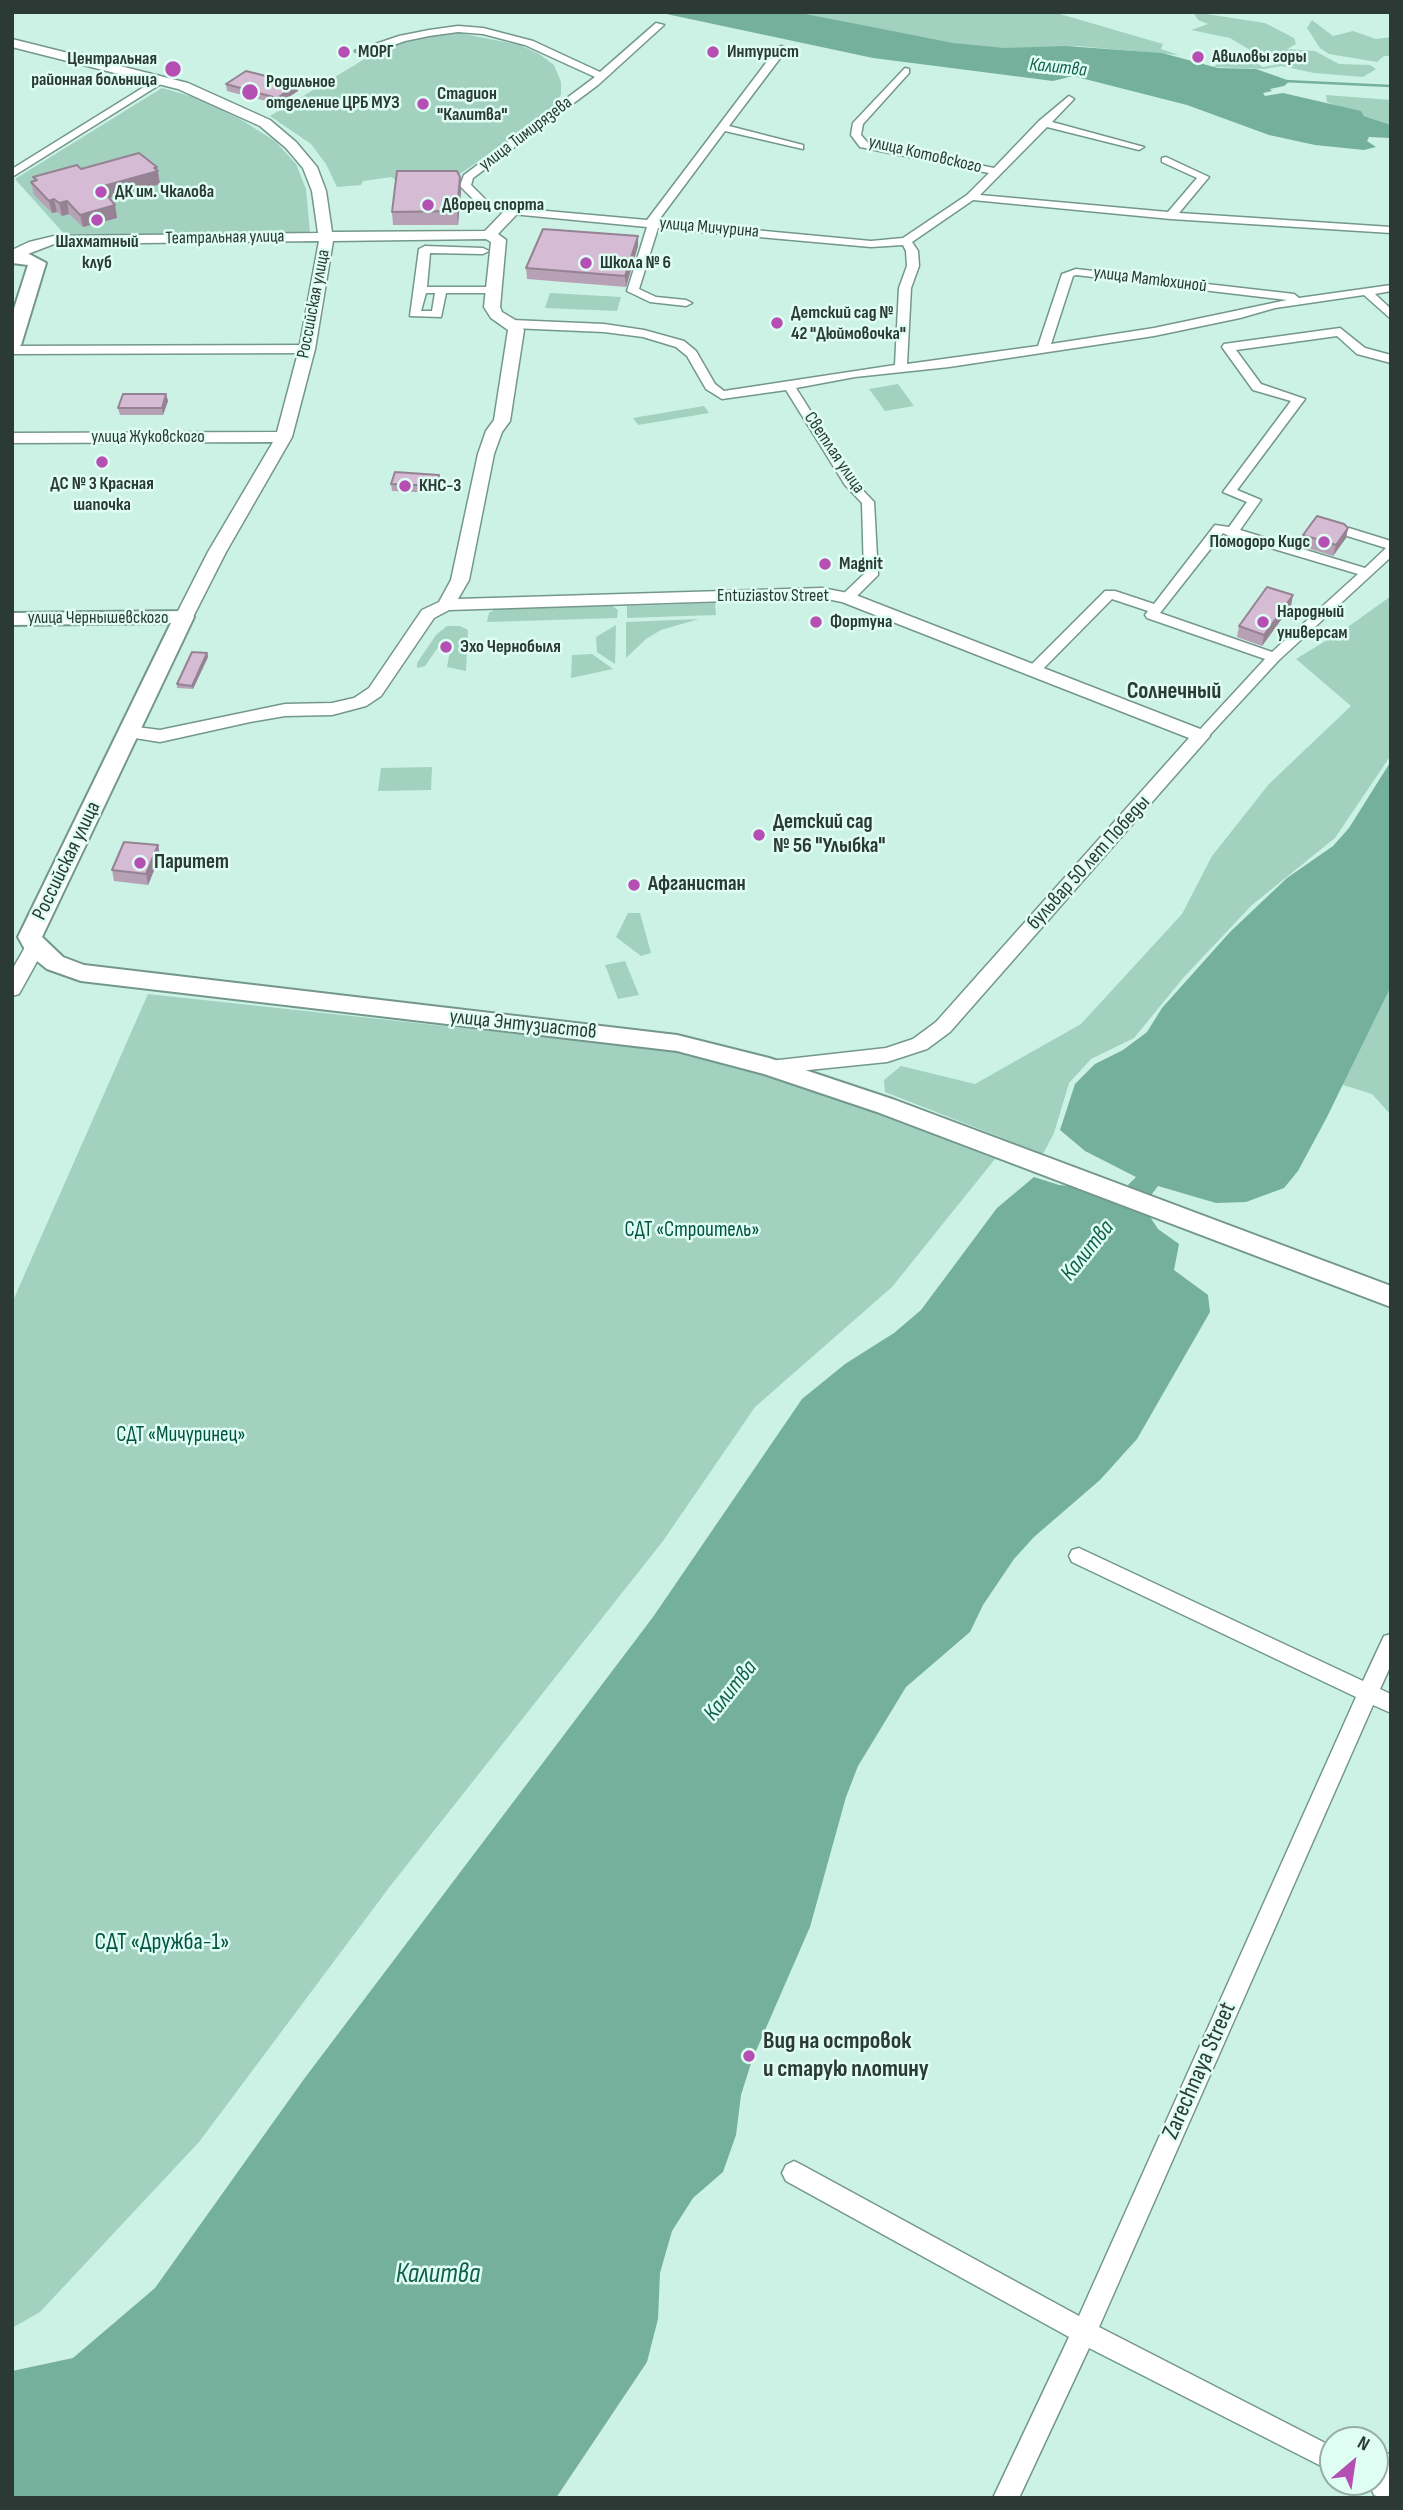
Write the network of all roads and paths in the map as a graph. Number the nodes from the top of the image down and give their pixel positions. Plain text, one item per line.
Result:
1 (659, 25) dead end
2 (12, 43) edge
3 (782, 49) dead end
4 (360, 51) dead end
5 (905, 71) dead end
6 (601, 76) junction
7 (160, 80) junction
8 (1069, 99) dead end
9 (1043, 123) junction
10 (724, 128) junction
11 (799, 147) dead end
12 (1139, 147) dead end
13 (1167, 160) dead end
14 (995, 171) junction
15 (12, 174) edge
16 (971, 197) junction
17 (512, 211) junction
18 (1171, 216) junction
19 (652, 223) junction
20 (1391, 230) edge
21 (325, 237) junction
22 (906, 241) junction
23 (486, 243) junction
24 (12, 257) edge
25 (1391, 288) edge
26 (421, 290) junction
27 (441, 290) junction
28 (492, 290) junction
29 (1365, 290) junction
30 (1312, 299) junction
31 (686, 303) dead end
32 (1391, 316) edge
33 (512, 324) junction
34 (12, 348) edge
35 (307, 349) junction
36 (1043, 350) junction
37 (1391, 359) edge
38 (901, 367) junction
39 (789, 386) junction
40 (284, 437) junction
41 (12, 438) edge
42 (1226, 530) junction
43 (1349, 532) edge
44 (1391, 547) edge
45 (1367, 573) junction
46 (847, 598) junction
47 (446, 605) junction
48 (1156, 609) junction
49 (184, 617) junction
50 (12, 618) edge
51 (1274, 657) junction
52 (1033, 671) junction
53 (129, 732) junction
54 (1200, 736) junction
55 (26, 940) edge
56 (12, 989) edge
57 (769, 1067) junction
58 (1391, 1297) edge
59 (1079, 1556) dead end
60 (1391, 1642) edge
61 (1368, 1694) junction
62 (1391, 1704) edge
63 (794, 2173) dead end
64 (1084, 2332) junction
65 (1319, 2453) edge
66 (1006, 2498) edge

1 - 6 street, улица Тимирязева
2 - 7 street, Российская улица
3 - 10 street
4 - 6 street, улица Тимирязева
5 - 14 street, улица Котовского
6 - 17 street, улица Тимирязева
7 - 15 street
7 - 21 street, Российская улица
8 - 9 street
9 - 12 street
9 - 14 street
10 - 11 street
10 - 19 street
13 - 18 street
14 - 16 street
16 - 18 street
16 - 22 street
17 - 19 street, улица Мичурина
17 - 23 street
18 - 20 street
19 - 22 street, улица Мичурина
19 - 31 street
21 - 23 street, Театральная улица
21 - 24 street, Театральная улица
21 - 35 street, Российская улица
22 - 38 street
23 - 26 street
23 - 28 street
24 - 34 main road
25 - 29 street
26 - 27 street
26 - 27 street
27 - 28 street
28 - 33 street
29 - 30 street
29 - 32 street
30 - 36 street
30 - 36 street, улица Матюхиной
33 - 39 street
33 - 47 street
34 - 35 street
35 - 40 street, Российская улица
36 - 38 street
37 - 42 street
38 - 39 street
39 - 46 street, Светлая улица
40 - 41 street, улица Жуковского
40 - 49 street, Российская улица
42 - 45 street
42 - 48 street
43 - 44 street
44 - 45 street, бульвар 50 лет Победы
45 - 51 street, бульвар 50 лет Победы
46 - 47 street, Entuziastov Street
46 - 52 street, Entuziastov Street
47 - 53 street
48 - 51 street
48 - 52 street
49 - 50 main road, улица Чернышевского
49 - 53 main road, Российская улица
51 - 54 street, бульвар 50 лет Победы
52 - 54 street, Entuziastov Street
53 - 55 main road, Российская улица
54 - 57 street, бульвар 50 лет Победы
55 - 56 street, Российская улица
55 - 57 main road, улица Энтузиастов
57 - 58 main road, улица Энтузиастов
59 - 61 street
60 - 61 street, Zarechnaya Street
61 - 62 street
61 - 64 street, Zarechnaya Street
63 - 64 street
64 - 65 street
64 - 66 street, Zarechnaya Street

